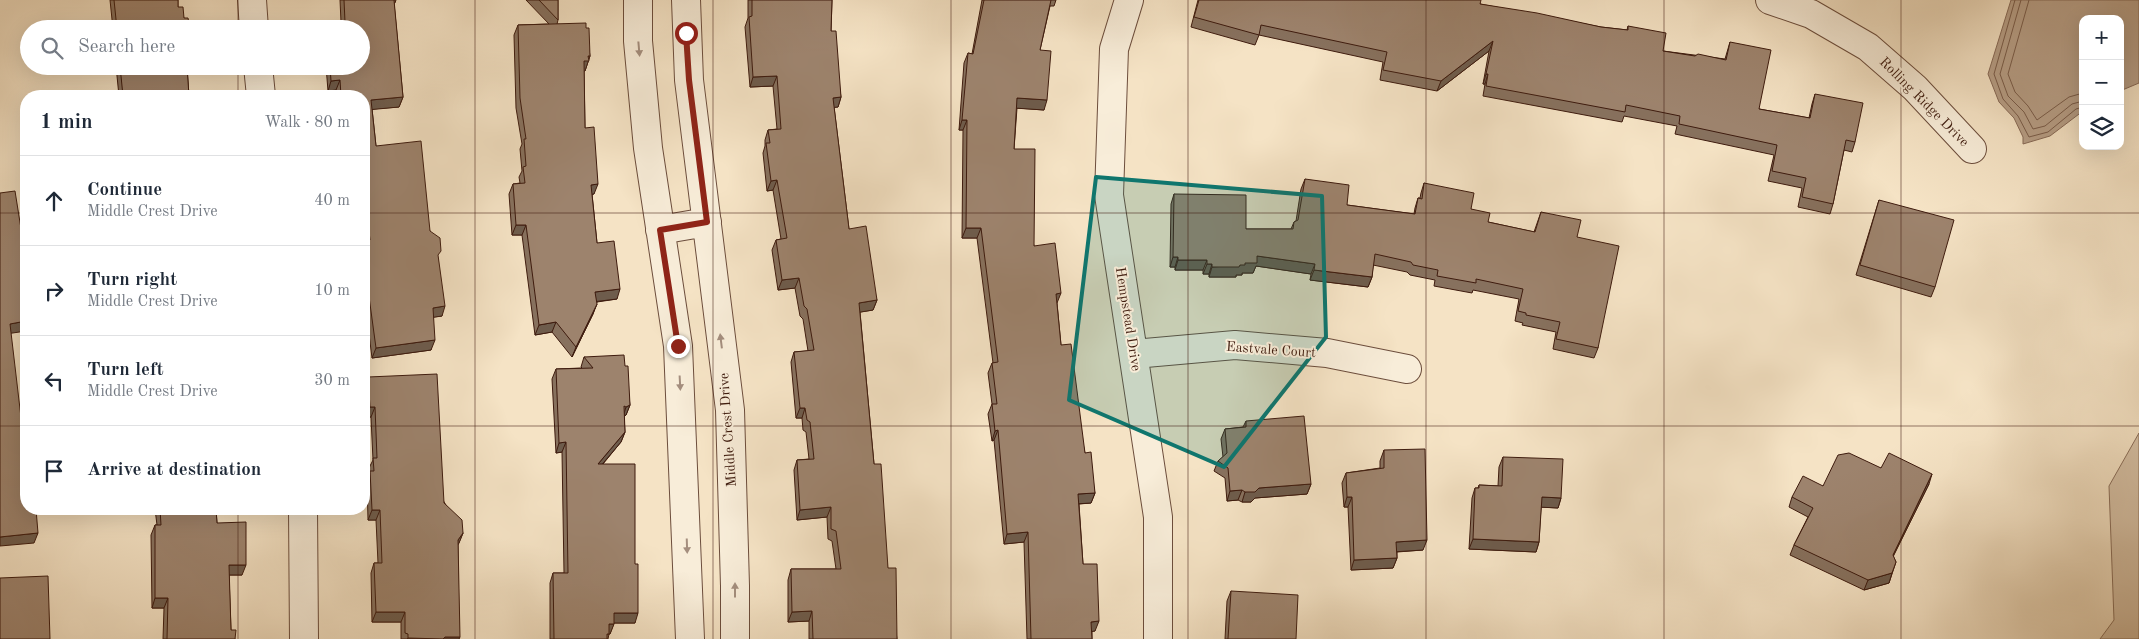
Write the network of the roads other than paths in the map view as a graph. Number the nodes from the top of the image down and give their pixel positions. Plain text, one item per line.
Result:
1 (252, 0) edge
2 (638, 0) edge
3 (686, 0) edge
4 (1129, 0) edge
5 (1770, 0) edge
6 (253, 20) edge
7 (259, 75) edge
8 (260, 90) edge
9 (1972, 149) dead end
10 (707, 222) junction
11 (660, 230) junction
12 (1134, 354) junction
13 (1407, 369) dead end
14 (303, 515) edge
15 (304, 639) edge
16 (690, 639) edge
17 (734, 639) edge
18 (1158, 639) edge

1 - 6 street
2 -> 11 street
3 - 10 street, Middle Crest Drive
4 - 12 street, Hempstead Drive
5 - 9 street, Rolling Ridge Drive
7 - 8 street
10 - 11 street
17 -> 10 street, Middle Crest Drive
11 -> 16 street
12 - 13 street, Eastvale Court
12 - 18 street, Hempstead Drive
14 - 15 street

